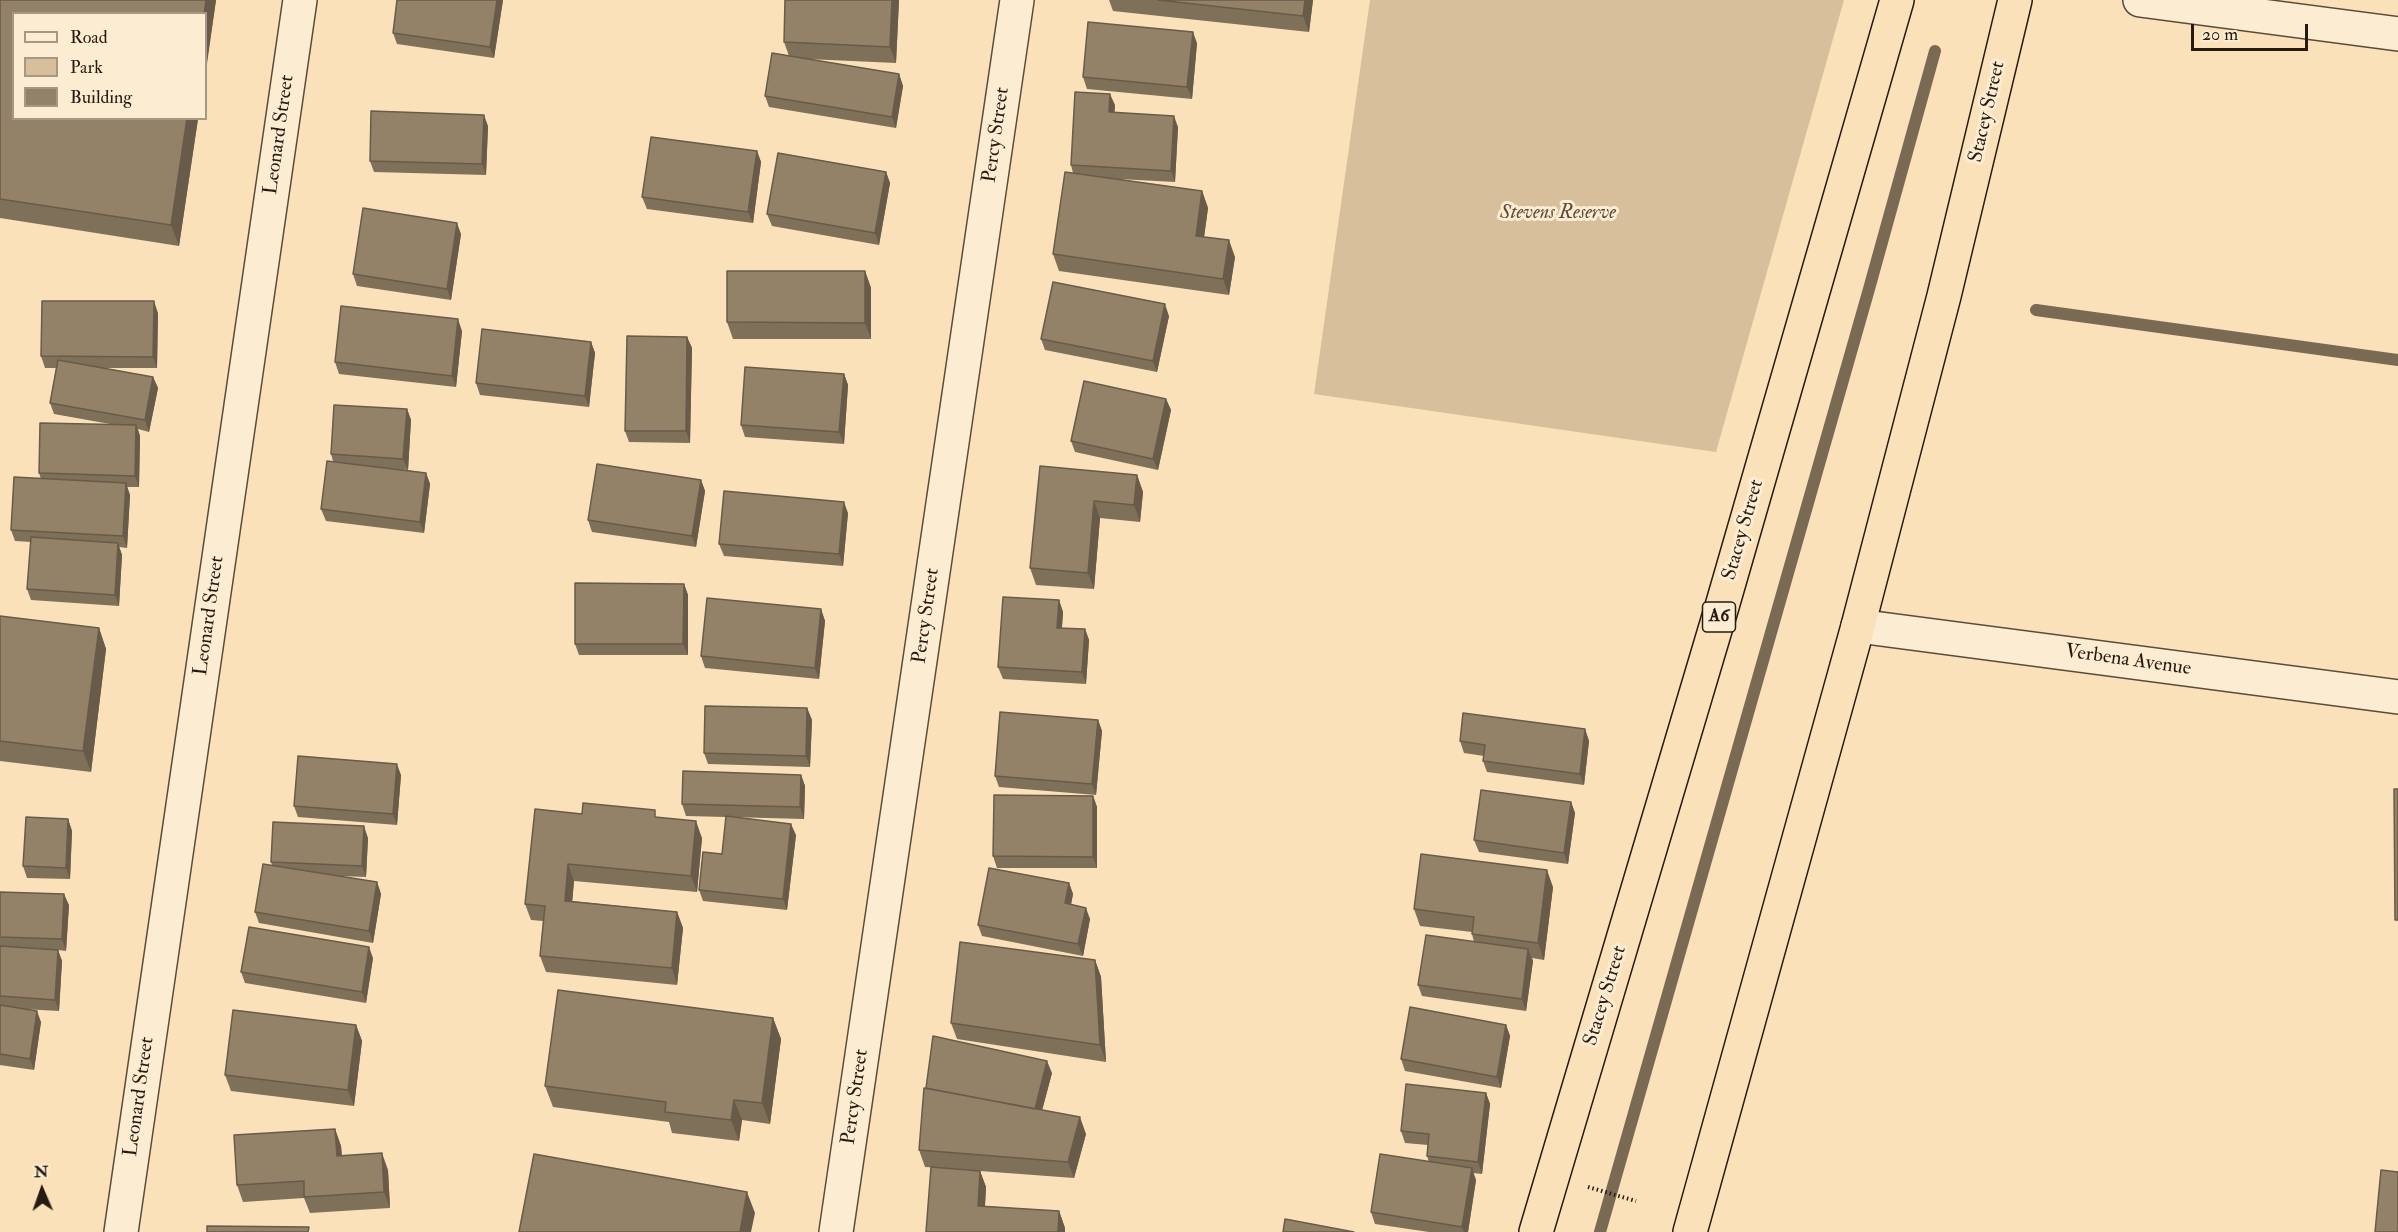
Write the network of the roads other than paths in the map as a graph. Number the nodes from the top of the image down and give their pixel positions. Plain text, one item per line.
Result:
1 (300, 0) edge
2 (1017, 0) edge
3 (1897, 0) edge
4 (2015, 0) edge
5 (2140, 0) edge
6 (2398, 34) edge
7 (1858, 626) junction
8 (2398, 697) edge
9 (121, 1232) edge
10 (836, 1232) edge
11 (1536, 1232) edge
12 (1690, 1232) edge

1 - 9 street, Leonard Street
2 - 10 street, Percy Street
3 - 11 highway, Stacey Street / A6
4 - 7 highway, Stacey Street
5 - 6 street
7 - 8 street, Verbena Avenue
7 - 12 highway, Stacey Street

